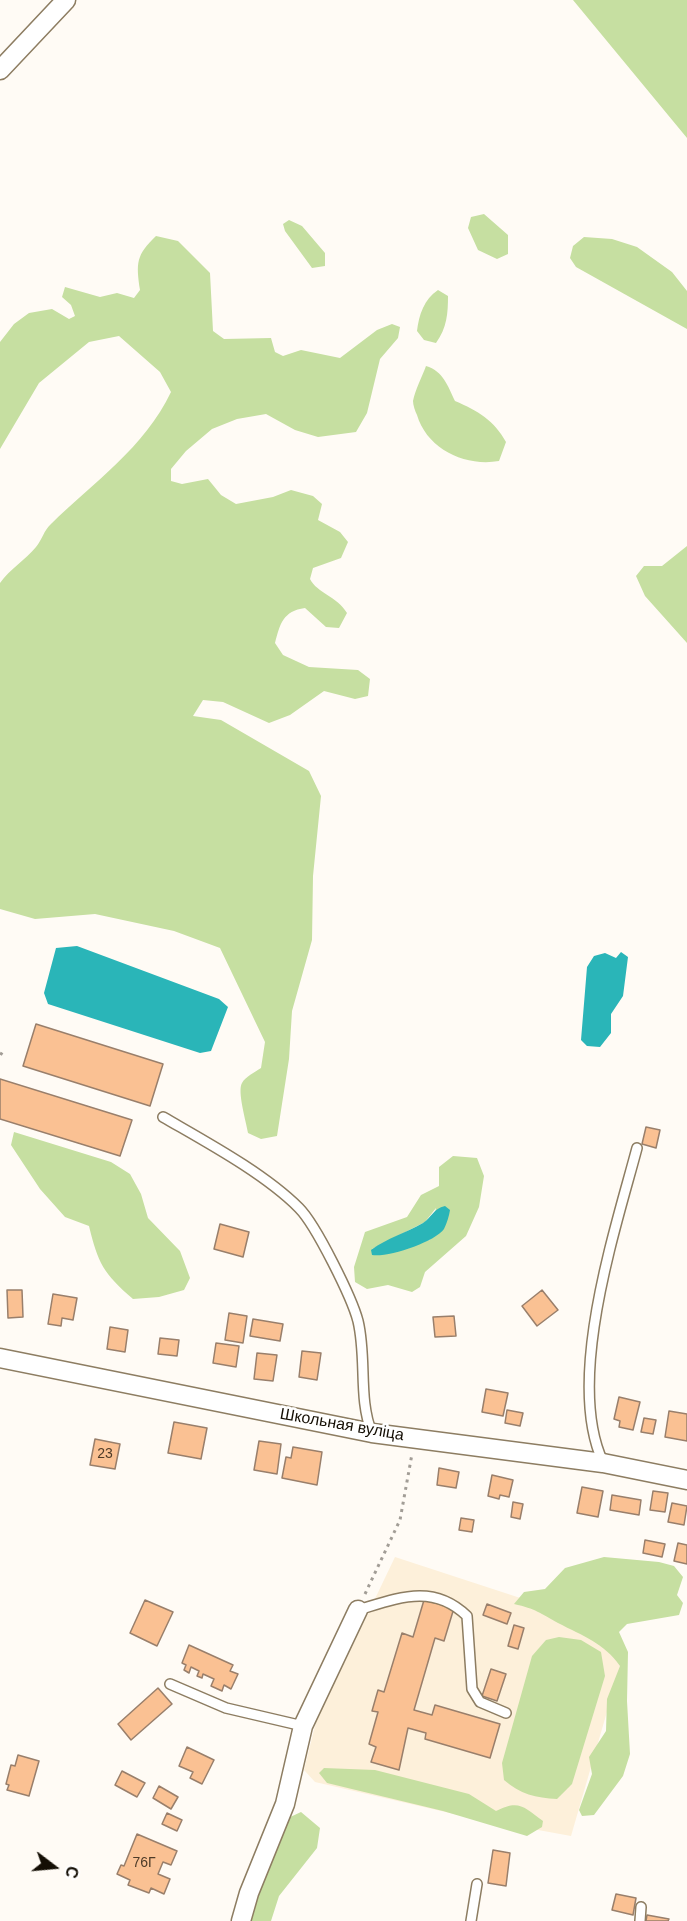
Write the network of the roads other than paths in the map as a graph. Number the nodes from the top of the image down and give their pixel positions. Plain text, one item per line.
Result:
1 (66, 0) edge
2 (0, 70) edge
3 (163, 1117) dead end
4 (637, 1148) dead end
5 (0, 1358) edge
6 (372, 1433) junction
7 (603, 1463) junction
8 (687, 1480) edge
9 (358, 1610) joint
10 (170, 1684) dead end
11 (506, 1713) dead end
12 (303, 1726) junction
13 (477, 1884) dead end
14 (641, 1907) dead end
15 (241, 1921) edge
16 (471, 1921) edge
17 (640, 1921) edge

1 - 2 street
3 - 6 lane
4 - 7 lane
5 - 6 street, Школьная вуліца
6 - 7 street, Школьная вуліца
7 - 8 street, Школьная вуліца
9 - 11 lane
9 - 12 street
10 - 12 lane
12 - 15 street
13 - 16 lane
14 - 17 lane

